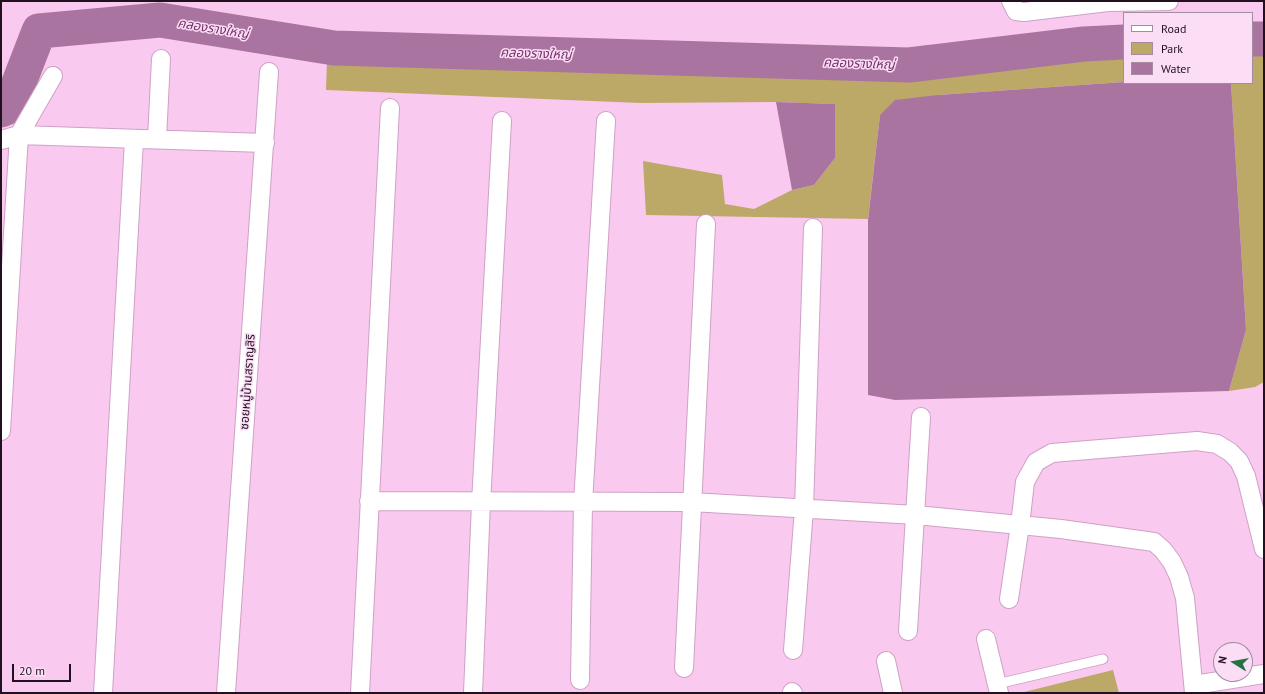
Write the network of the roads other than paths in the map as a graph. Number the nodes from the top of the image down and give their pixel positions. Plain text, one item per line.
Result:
1 (1011, 1) edge
2 (1169, 1) edge
3 (1108, 2) edge
4 (161, 59) dead end
5 (269, 72) dead end
6 (52, 76) dead end
7 (390, 108) dead end
8 (502, 121) dead end
9 (606, 121) dead end
10 (19, 135) junction
11 (157, 139) junction
12 (1, 140) edge
13 (134, 140) junction
14 (264, 143) junction
15 (706, 224) dead end
16 (813, 228) dead end
17 (921, 417) dead end
18 (1, 431) edge
19 (369, 501) junction
20 (691, 502) junction
21 (481, 503) junction
22 (584, 503) junction
23 (804, 508) junction
24 (916, 515) junction
25 (1020, 525) junction
26 (1264, 549) edge
27 (1009, 599) dead end
28 (908, 631) dead end
29 (986, 639) dead end
30 (793, 650) dead end
31 (1103, 659) dead end
32 (886, 661) dead end
33 (684, 668) dead end
34 (1264, 674) edge
35 (580, 680) dead end
36 (998, 688) edge
37 (1194, 689) edge
38 (103, 693) edge
39 (226, 693) edge
40 (360, 693) edge
41 (473, 693) edge
42 (894, 693) edge

1 - 3 street
2 - 3 street
4 - 11 street
5 - 14 street, ซอยหมู่บ้านสราญสิริ
6 - 10 street
7 - 19 street
8 - 21 street
9 - 22 street
10 - 12 street
10 - 13 street
10 - 18 street
11 - 13 street
11 - 14 street
13 - 38 street
14 - 39 street, ซอยหมู่บ้านสราญสิริ
15 - 20 street
16 - 23 street
17 - 24 street
19 - 21 street
19 - 40 street
20 - 22 street
20 - 23 street
20 - 33 street
21 - 22 street
21 - 41 street
22 - 35 street
23 - 24 street
23 - 30 street
24 - 25 street
24 - 28 street
25 - 26 street
25 - 27 street
25 - 37 street
29 - 36 street
31 - 36 lane
32 - 42 street
34 - 37 street

